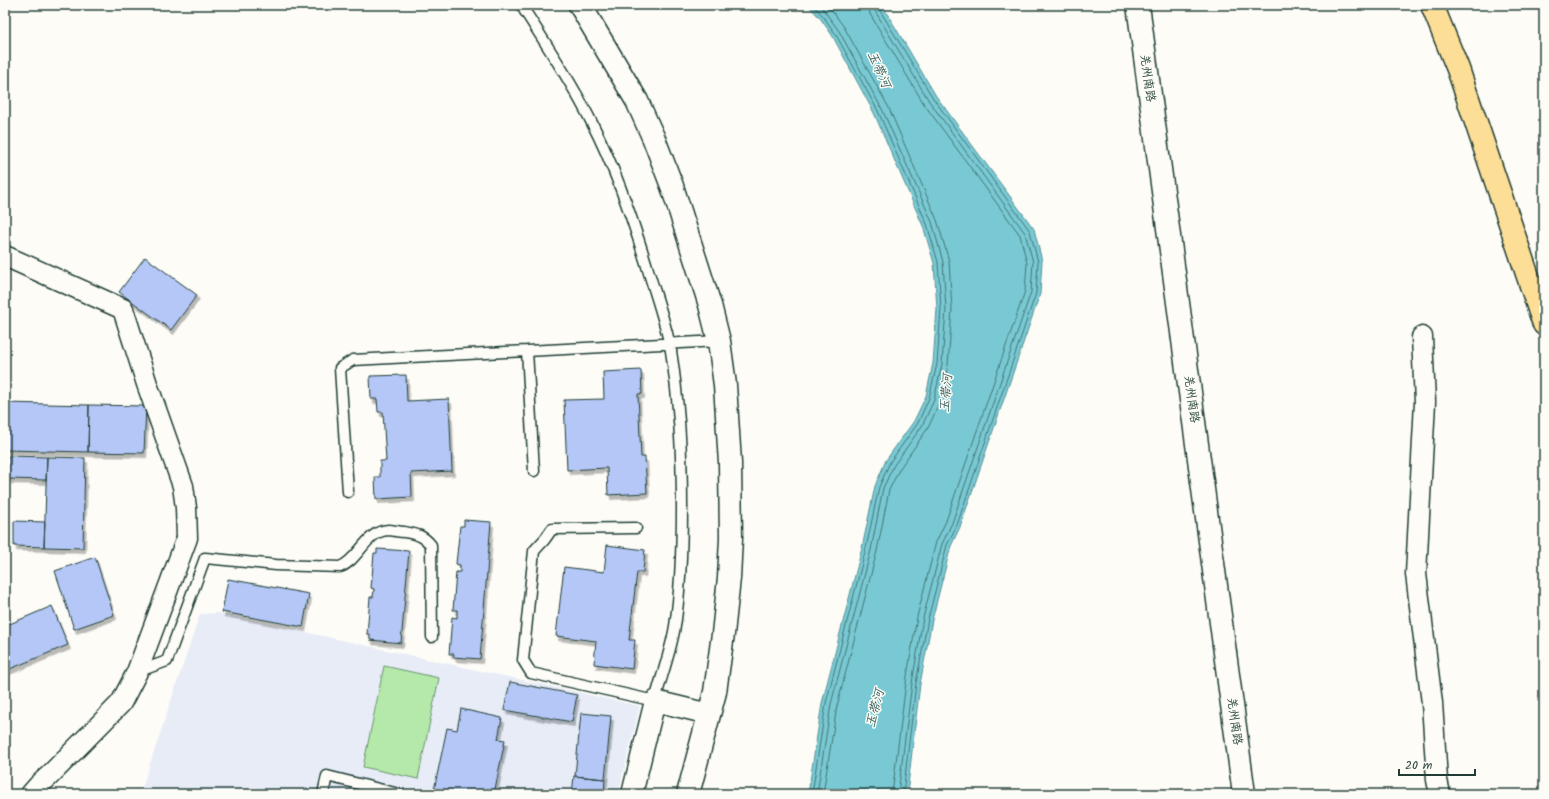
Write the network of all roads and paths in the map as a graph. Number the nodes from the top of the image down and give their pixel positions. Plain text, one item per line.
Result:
1 (521, 5) edge
2 (580, 5) edge
3 (1138, 5) edge
4 (1432, 5) edge
5 (5, 256) edge
6 (1544, 324) edge
7 (1422, 338) dead end
8 (719, 341) junction
9 (669, 343) junction
10 (527, 351) junction
11 (534, 471) dead end
12 (348, 492) dead end
13 (636, 528) dead end
14 (432, 637) dead end
15 (137, 672) junction
16 (655, 701) junction
17 (709, 714) junction
18 (32, 794) edge
19 (323, 794) edge
20 (399, 794) edge
21 (632, 794) edge
22 (688, 794) edge
23 (1244, 794) edge
24 (1440, 794) edge

1 - 9 lane
2 - 8 street
3 - 23 street, 羌州南路
4 - 6 highway
5 - 15 street
7 - 24 street
8 - 9 lane
8 - 17 street
9 - 10 lane
9 - 16 lane
10 - 11 lane
10 - 12 lane
13 - 16 lane
14 - 15 lane
15 - 18 street
16 - 17 street
16 - 21 street
17 - 22 street
19 - 20 lane

